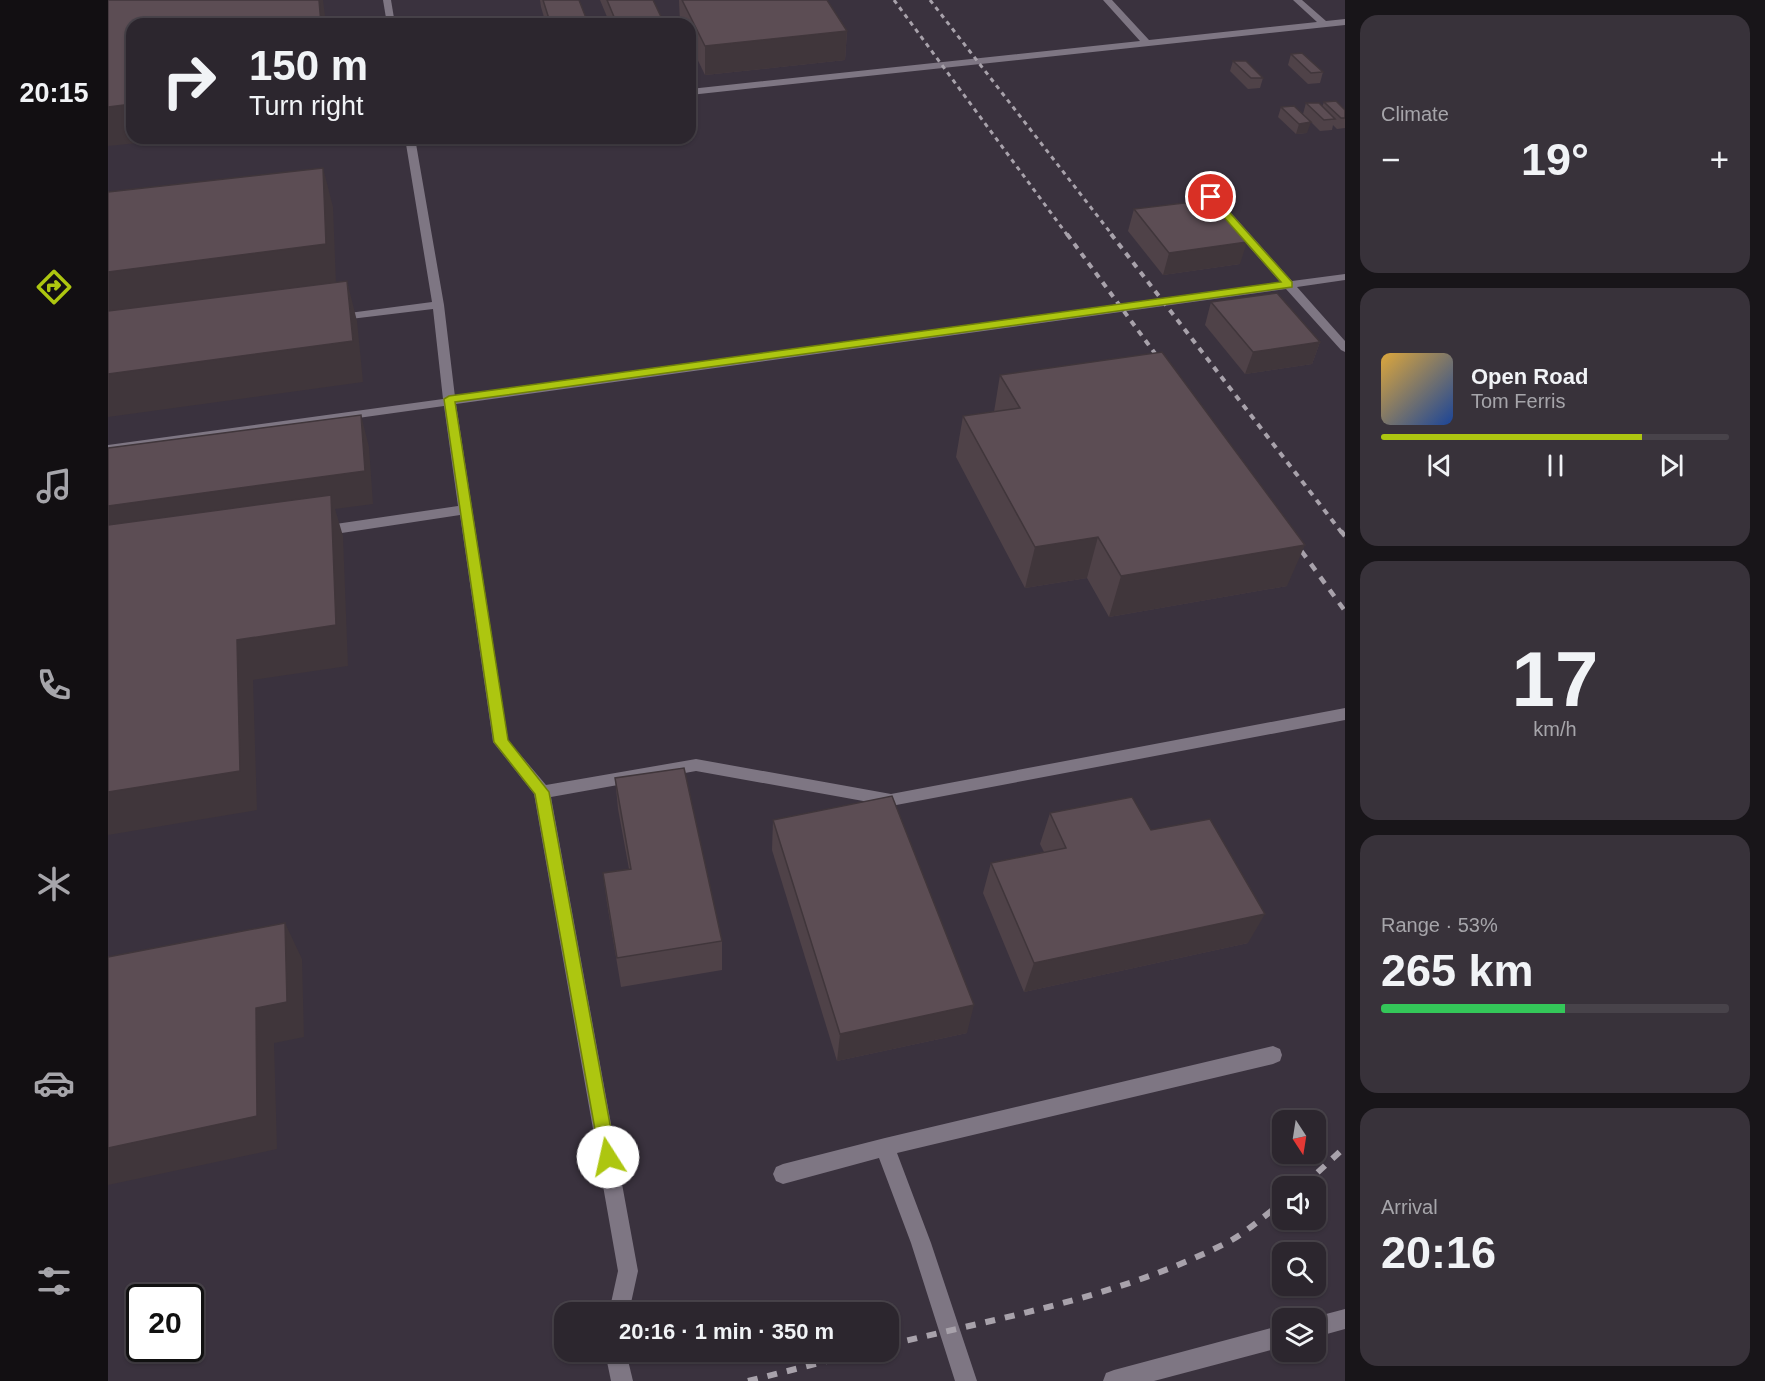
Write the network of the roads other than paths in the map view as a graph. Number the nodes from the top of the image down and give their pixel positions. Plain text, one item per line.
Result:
1 (387, 0) edge
2 (1107, 0) edge
3 (1297, 0) edge
4 (390, 18) edge
5 (1345, 22) edge
6 (1324, 24) junction
7 (1146, 43) junction
8 (696, 91) edge
9 (411, 144) edge
10 (1211, 197) dead end
11 (1345, 277) edge
12 (1288, 285) junction
13 (438, 305) junction
14 (320, 319) edge
15 (1345, 348) edge
16 (449, 399) junction
17 (108, 449) edge
18 (467, 509) junction
19 (313, 533) edge
20 (1345, 714) edge
21 (542, 792) junction
22 (1273, 1056) dead end
23 (885, 1147) junction
24 (783, 1174) dead end
25 (621, 1302) edge
26 (1345, 1319) edge
27 (1326, 1324) edge
28 (1272, 1339) edge
29 (618, 1362) edge
30 (622, 1381) edge
31 (966, 1381) edge
32 (1114, 1381) edge

1 - 4 street
2 - 7 street
3 - 6 street
5 - 6 street
6 - 7 street
7 - 8 street
9 - 13 street
10 - 12 street
11 - 12 street
12 - 15 street
12 - 16 street
13 - 14 street
13 - 16 street
16 - 17 street
16 - 18 street
18 - 19 street
18 - 21 street
20 - 21 street
21 - 25 street
22 - 23 street
23 - 24 street
23 - 31 street
26 - 27 street
28 - 32 street
29 - 30 street

